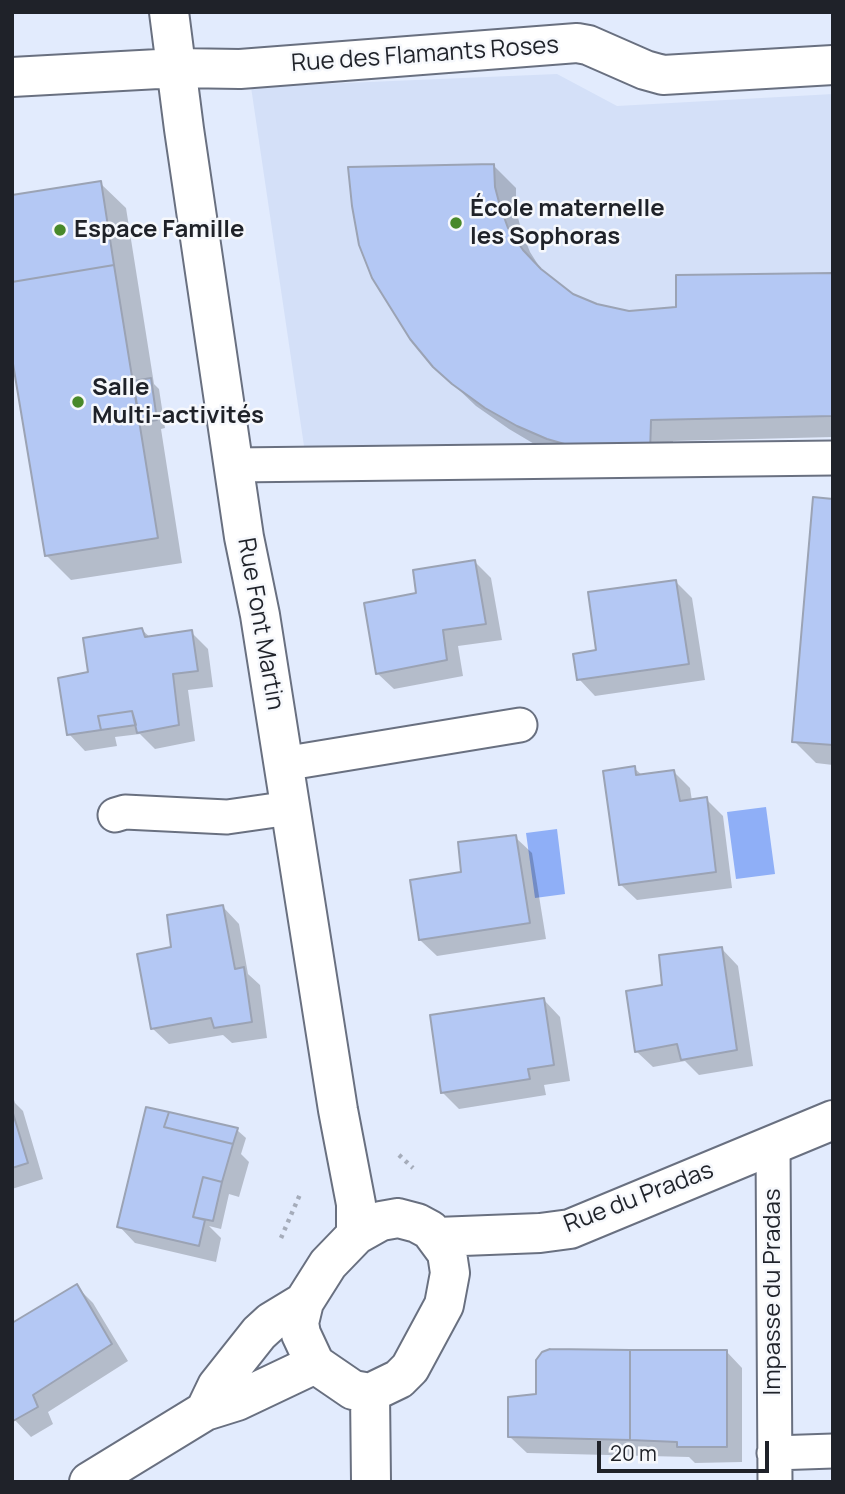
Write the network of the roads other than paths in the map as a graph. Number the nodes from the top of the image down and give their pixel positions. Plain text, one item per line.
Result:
1 (169, 12) edge
2 (833, 65) edge
3 (177, 68) junction
4 (12, 76) edge
5 (833, 458) edge
6 (234, 464) junction
7 (520, 725) dead end
8 (283, 764) junction
9 (290, 808) junction
10 (115, 815) dead end
11 (833, 1120) edge
12 (773, 1145) junction
13 (356, 1235) junction
14 (437, 1237) junction
15 (304, 1302) junction
16 (315, 1364) junction
17 (370, 1393) junction
18 (205, 1411) junction
19 (833, 1451) edge
20 (774, 1467) edge
21 (89, 1482) edge
22 (371, 1482) edge

1 - 3 street, Rue Font Martin
2 - 3 street, Rue des Flamants Roses
3 - 4 street, Rue des Flamants Roses
3 - 6 street, Rue Font Martin
5 - 6 lane
6 - 8 street, Rue Font Martin
7 - 8 lane
8 - 9 street, Rue Font Martin
9 - 10 lane
9 - 13 street, Rue Font Martin
11 - 12 street, Rue du Pradas
12 - 14 street, Rue du Pradas
12 - 20 lane, Impasse du Pradas
13 - 14 street
13 - 15 street
14 - 17 street
15 - 16 street
15 - 18 street
16 - 17 street
16 - 18 street
17 - 22 street
18 - 21 street
19 - 20 lane

